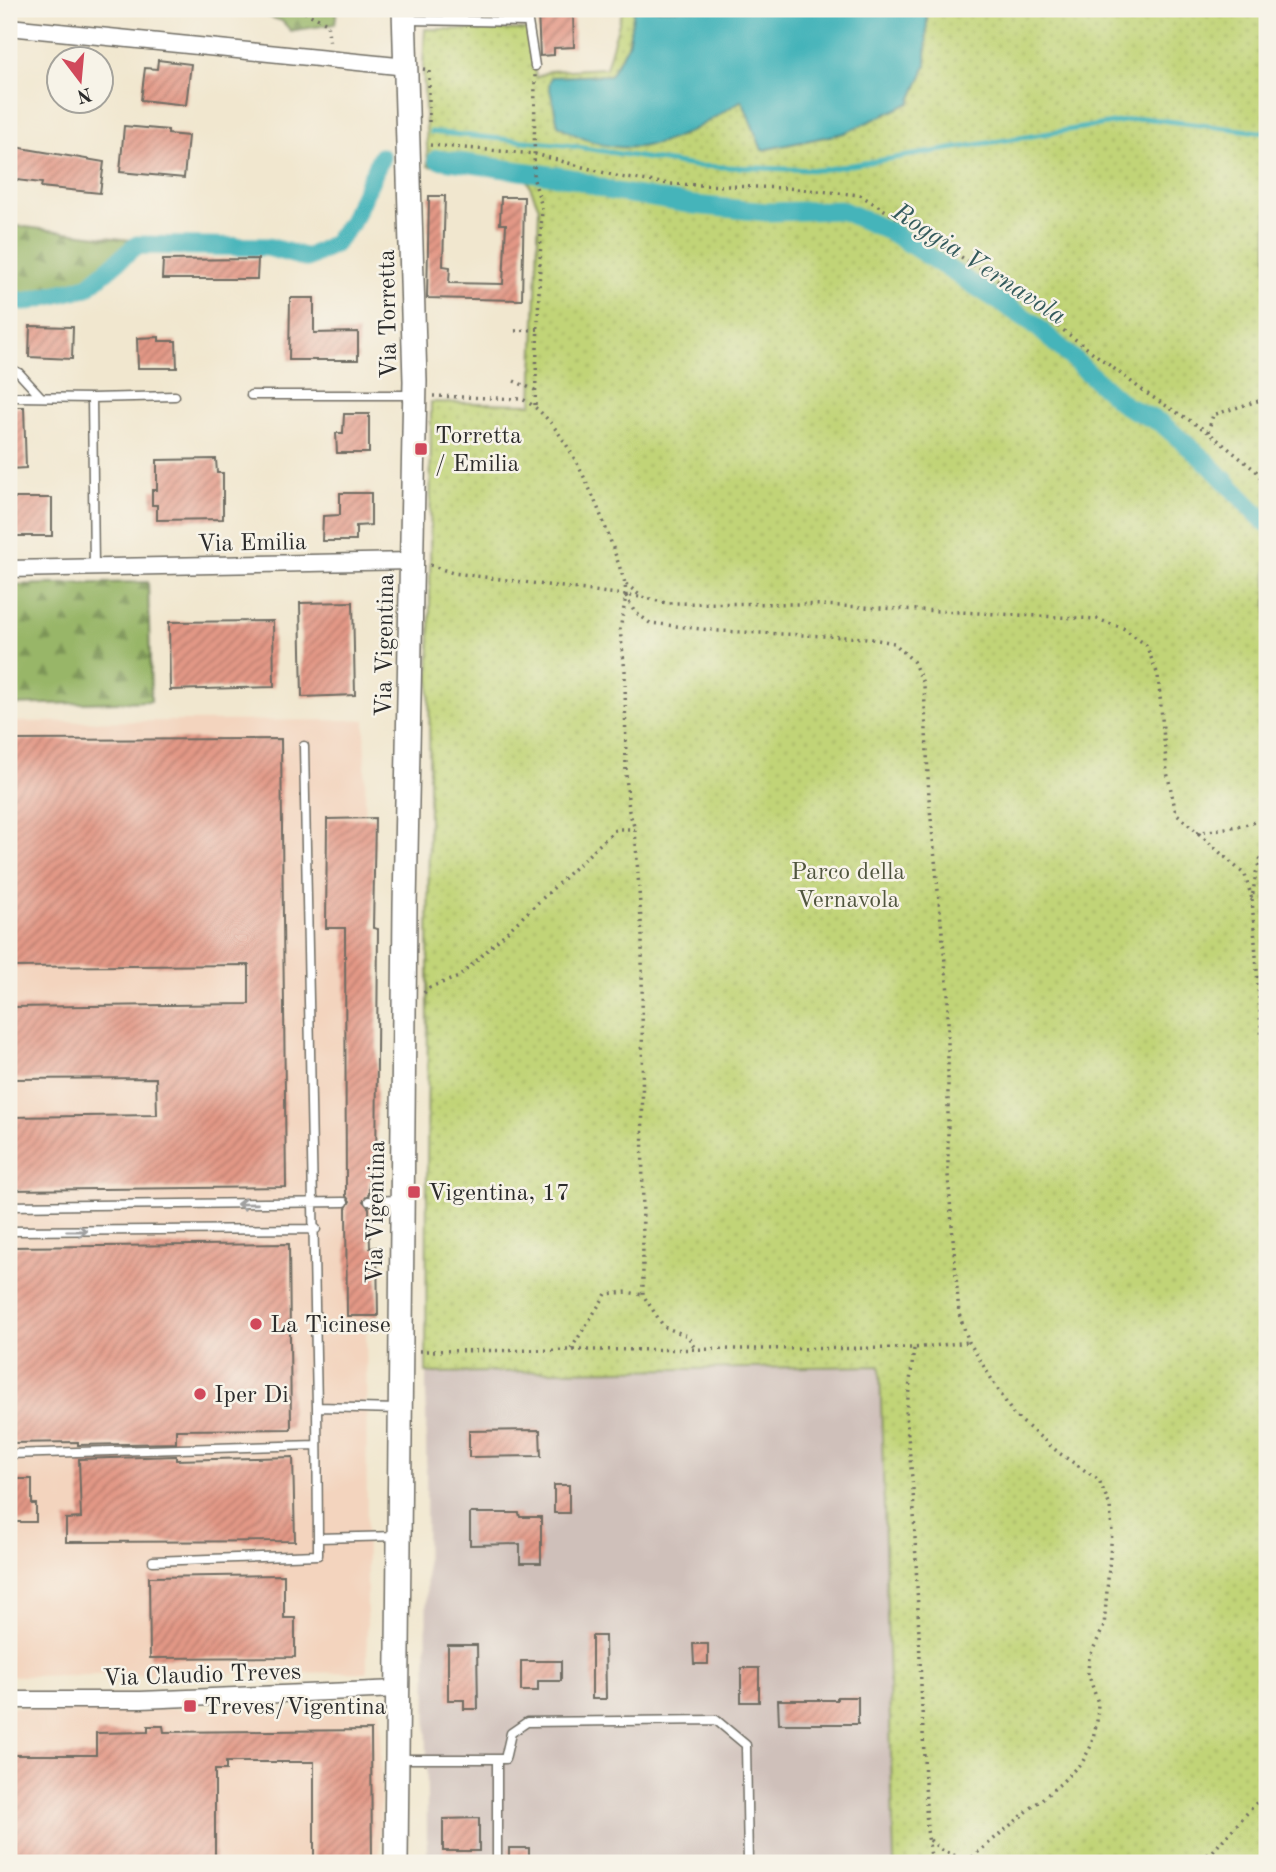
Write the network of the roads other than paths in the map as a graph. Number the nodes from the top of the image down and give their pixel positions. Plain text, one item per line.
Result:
1 (404, 14) edge
2 (9, 26) edge
3 (407, 66) junction
4 (535, 66) road end
5 (9, 368) edge
6 (251, 395) dead end
7 (175, 396) dead end
8 (419, 396) junction
9 (17, 397) dead end
10 (41, 397) junction
11 (92, 398) junction
12 (412, 561) junction
13 (94, 568) junction
14 (9, 569) edge
15 (304, 746) dead end
16 (402, 1200) junction
17 (369, 1201) dead end
18 (344, 1202) dead end
19 (315, 1203) junction
20 (9, 1206) edge
21 (316, 1229) junction
22 (9, 1231) edge
23 (317, 1407) junction
24 (400, 1409) junction
25 (317, 1445) junction
26 (9, 1454) edge
27 (398, 1536) junction
28 (318, 1538) junction
29 (153, 1561) dead end
30 (397, 1689) junction
31 (9, 1700) edge
32 (397, 1759) junction
33 (498, 1759) junction
34 (396, 1863) edge
35 (497, 1863) edge
36 (748, 1863) edge

1 - 3 street, Via Torretta
1 - 4 lane
2 - 3 street
3 - 8 street, Via Torretta
5 - 10 lane
6 - 8 lane
7 - 11 lane
8 - 12 street, Via Torretta
9 - 10 lane
10 - 11 lane
11 - 13 lane
12 - 13 street, Via Emilia
12 - 16 street, Via Vigentina
13 - 14 street, Via Emilia
15 - 19 lane
16 - 17 lane
16 - 24 street, Via Vigentina
18 - 19 lane
19 -> 20 lane
19 - 21 lane
22 -> 21 lane
21 - 23 lane
23 - 24 lane
23 - 25 lane
24 - 27 street, Via Vigentina
25 - 26 lane
25 - 28 lane
27 - 28 lane
27 - 30 street, Via Vigentina
28 - 29 lane
30 - 31 street, Via Claudio Treves
30 - 32 street, Via Vigentina
32 - 33 lane
32 - 34 street, Via Vigentina
33 - 35 lane
33 - 36 lane

